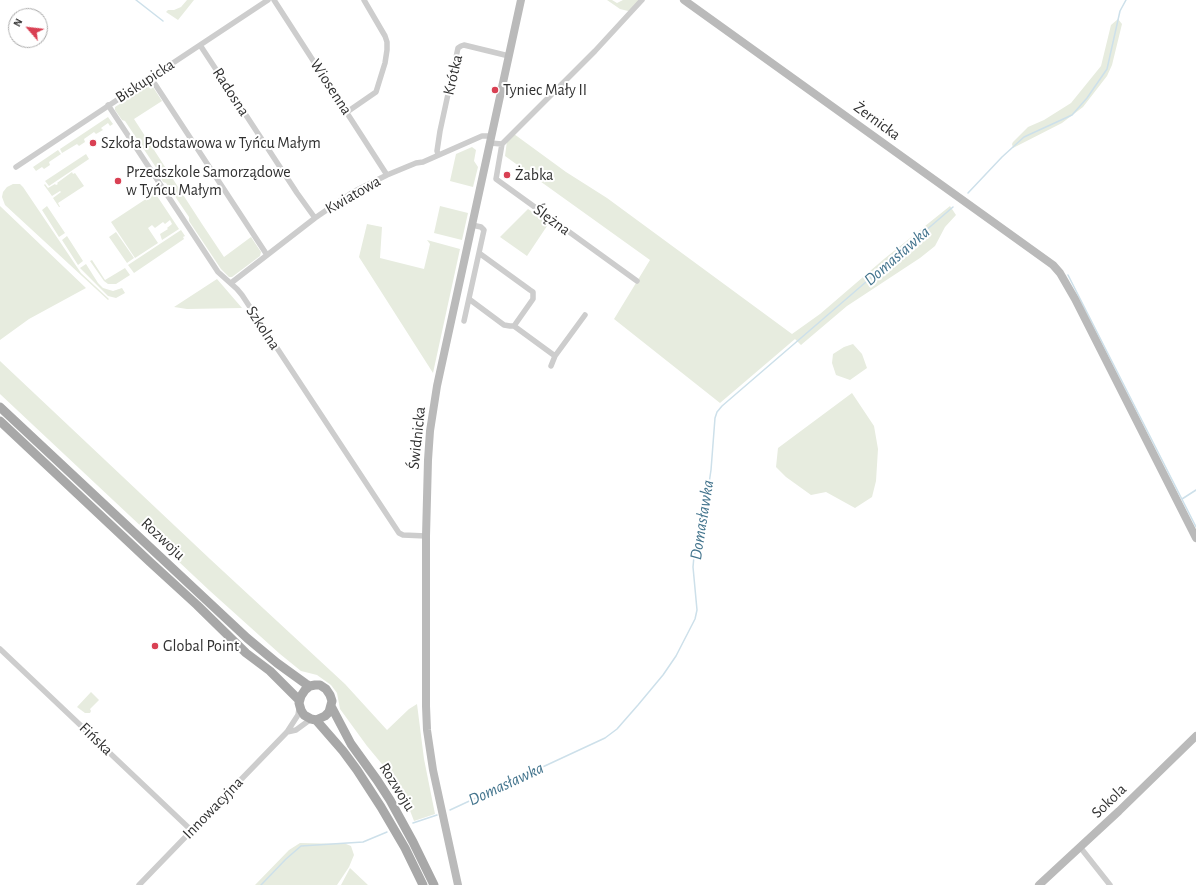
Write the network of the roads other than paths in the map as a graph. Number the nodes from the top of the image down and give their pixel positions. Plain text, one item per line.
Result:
1 (268, 0) edge
2 (274, 0) edge
3 (364, 0) edge
4 (521, 0) edge
5 (642, 0) edge
6 (684, 0) edge
7 (200, 45) junction
8 (509, 56) junction
9 (151, 78) junction
10 (108, 105) junction
11 (347, 112) junction
12 (491, 140) junction
13 (502, 144) junction
14 (438, 154) junction
15 (16, 167) dead end
16 (387, 175) junction
17 (314, 218) junction
18 (472, 225) junction
19 (479, 253) junction
20 (267, 255) junction
21 (637, 281) dead end
22 (231, 283) junction
23 (469, 299) junction
24 (585, 314) dead end
25 (464, 321) dead end
26 (514, 326) junction
27 (555, 356) junction
28 (551, 366) dead end
29 (0, 407) edge
30 (0, 421) edge
31 (426, 536) junction
32 (1196, 538) edge
33 (0, 649) edge
34 (310, 686) junction
35 (299, 703) junction
36 (331, 706) junction
37 (314, 719) junction
38 (287, 732) junction
39 (1196, 736) edge
40 (191, 830) junction
41 (1080, 848) junction
42 (139, 885) edge
43 (423, 885) edge
44 (434, 885) edge
45 (458, 885) edge
46 (1039, 885) edge
47 (1110, 885) edge

1 - 7 street, Biskupicka
2 - 11 street, Wiosenna
3 - 11 street
4 - 8 street, Świdnicka
5 - 13 street
6 - 32 street, Żernicka
7 - 9 street, Biskupicka
7 - 17 street, Radosna
8 - 12 street, Świdnicka
8 - 14 street, Krótka
9 - 10 street, Biskupicka
9 - 20 street
10 - 15 street, Biskupicka
10 - 22 street, Szkolna
11 - 16 street, Wiosenna
12 - 13 street, Kwiatowa
12 - 14 street, Kwiatowa
12 - 18 street, Świdnicka
13 - 21 street, Ślężna
14 - 16 street, Kwiatowa
16 - 17 street, Kwiatowa
17 - 20 street, Kwiatowa
18 - 19 street
18 - 31 street, Świdnicka
19 - 23 street
19 - 26 street
20 - 22 street, Kwiatowa
22 - 31 street, Szkolna
23 - 25 street
23 - 26 street
24 - 27 street
26 - 27 street
27 - 28 street
29 - 34 main road, Rozwoju
30 - 35 main road, Rozwoju
31 - 45 street, Świdnicka
33 - 40 street, Fińska
34 - 35 main road
34 - 36 main road
35 - 37 main road
35 - 38 street, Innowacyjna
36 - 37 main road
36 - 44 main road, Rozwoju
37 - 38 street, Innowacyjna
37 - 43 main road, Rozwoju
38 - 40 street, Innowacyjna
39 - 41 street, Sokola
40 - 42 street, Innowacyjna
41 - 46 street, Sokola
41 - 47 street

